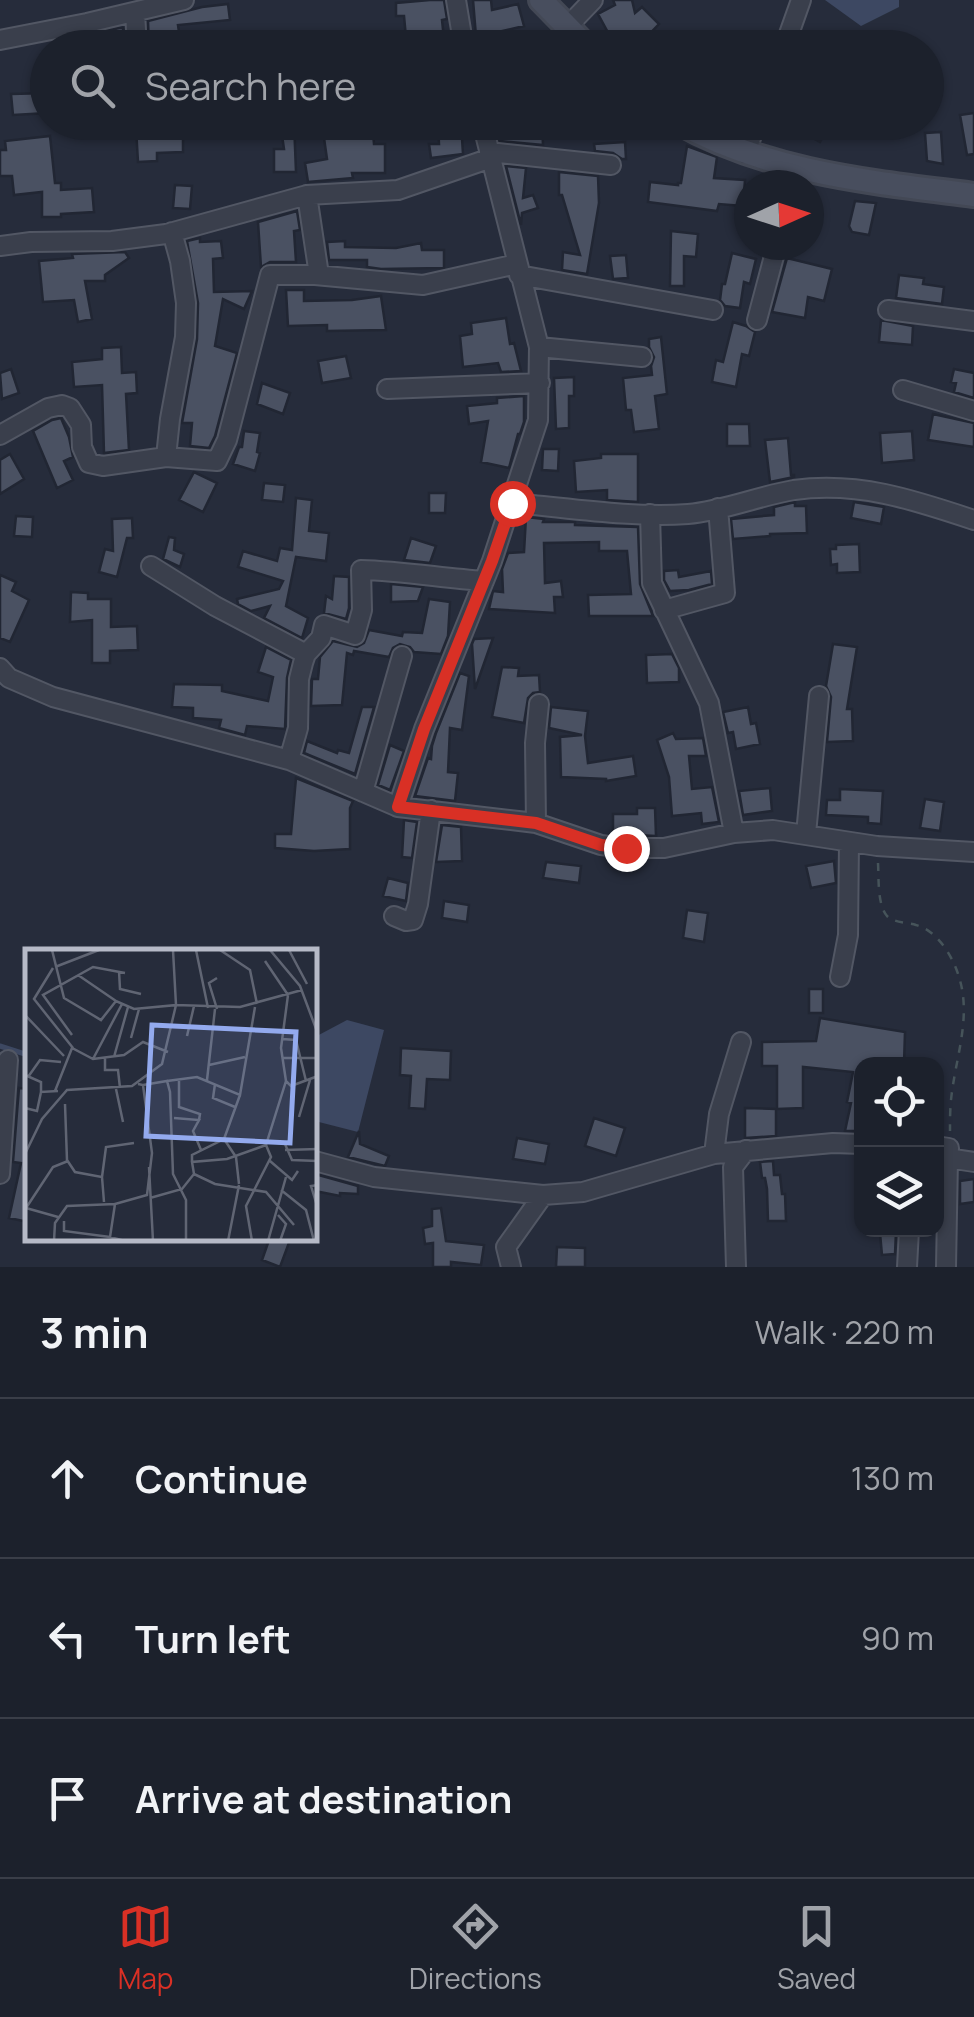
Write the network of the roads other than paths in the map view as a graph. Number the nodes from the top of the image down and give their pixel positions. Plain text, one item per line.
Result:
1 (96, 0) edge
2 (184, 0) edge
3 (456, 0) edge
4 (540, 0) edge
5 (593, 0) edge
6 (801, 0) edge
7 (135, 12) junction
8 (92, 22) junction
9 (568, 26) junction
10 (51, 30) edge
11 (91, 30) edge
12 (136, 30) edge
13 (461, 30) edge
14 (572, 30) edge
15 (790, 30) edge
16 (30, 34) edge
17 (0, 40) edge
18 (486, 140) edge
19 (716, 140) edge
20 (751, 140) edge
21 (746, 154) junction
22 (490, 155) junction
23 (612, 165) dead end
24 (782, 170) edge
25 (824, 179) edge
26 (307, 195) junction
27 (974, 196) edge
28 (172, 232) junction
29 (0, 246) edge
30 (773, 260) edge
31 (518, 269) junction
32 (319, 275) junction
33 (713, 310) dead end
34 (888, 310) dead end
35 (757, 320) dead end
36 (974, 321) edge
37 (538, 347) junction
38 (642, 357) dead end
39 (540, 384) junction
40 (388, 389) dead end
41 (903, 390) dead end
42 (974, 411) edge
43 (0, 436) edge
44 (166, 457) junction
45 (512, 503) junction
46 (718, 508) junction
47 (650, 514) junction
48 (974, 520) edge
49 (151, 566) dead end
50 (484, 580) junction
51 (664, 610) junction
52 (306, 654) junction
53 (402, 656) dead end
54 (3, 677) edge
55 (819, 696) dead end
56 (539, 704) dead end
57 (289, 760) junction
58 (363, 792) junction
59 (398, 807) junction
60 (431, 810) junction
61 (536, 823) junction
62 (734, 833) junction
63 (806, 834) junction
64 (850, 842) junction
65 (974, 852) edge
66 (394, 916) dead end
67 (840, 978) dead end
68 (741, 1042) dead end
69 (4, 1059) edge
70 (854, 1143) edge
71 (746, 1150) junction
72 (945, 1151) edge
73 (714, 1154) junction
74 (318, 1162) edge
75 (974, 1162) edge
76 (0, 1174) edge
77 (543, 1195) junction
78 (909, 1237) edge
79 (511, 1267) edge
80 (736, 1267) edge
81 (907, 1267) edge
82 (946, 1267) edge

1 - 8 street
2 - 7 street
3 - 13 street
4 - 9 street
5 - 9 street
6 - 15 street
7 - 8 street
7 - 12 street
8 - 10 street
8 - 11 street
9 - 14 street
16 - 17 street
18 - 22 street
19 - 21 street
20 - 21 street
21 - 24 street
22 - 23 street
22 - 26 street
22 - 31 street
25 - 27 street
26 - 28 street
26 - 32 street
28 - 29 street
28 - 44 street
30 - 35 street
31 - 32 street
31 - 33 street
31 - 37 street
32 - 44 street
34 - 36 street
37 - 38 street
37 - 39 street
39 - 40 street
39 - 45 street
41 - 42 street
43 - 44 street
45 - 47 street
45 - 50 street
46 - 47 street
46 - 48 street
46 - 51 street
47 - 51 street
49 - 52 street
50 - 52 street
50 - 59 street
51 - 62 street
52 - 57 street
53 - 58 street
54 - 57 street
55 - 63 street
56 - 61 street
57 - 58 street
58 - 59 street
59 - 60 street
60 - 61 street
60 - 66 street
61 - 62 street
62 - 63 street
63 - 64 street
64 - 65 street
64 - 67 street
68 - 73 street
69 - 76 street
70 - 71 street
71 - 73 street
71 - 80 street
72 - 75 street
72 - 82 street
73 - 77 street
74 - 77 street
77 - 79 street
78 - 81 street

